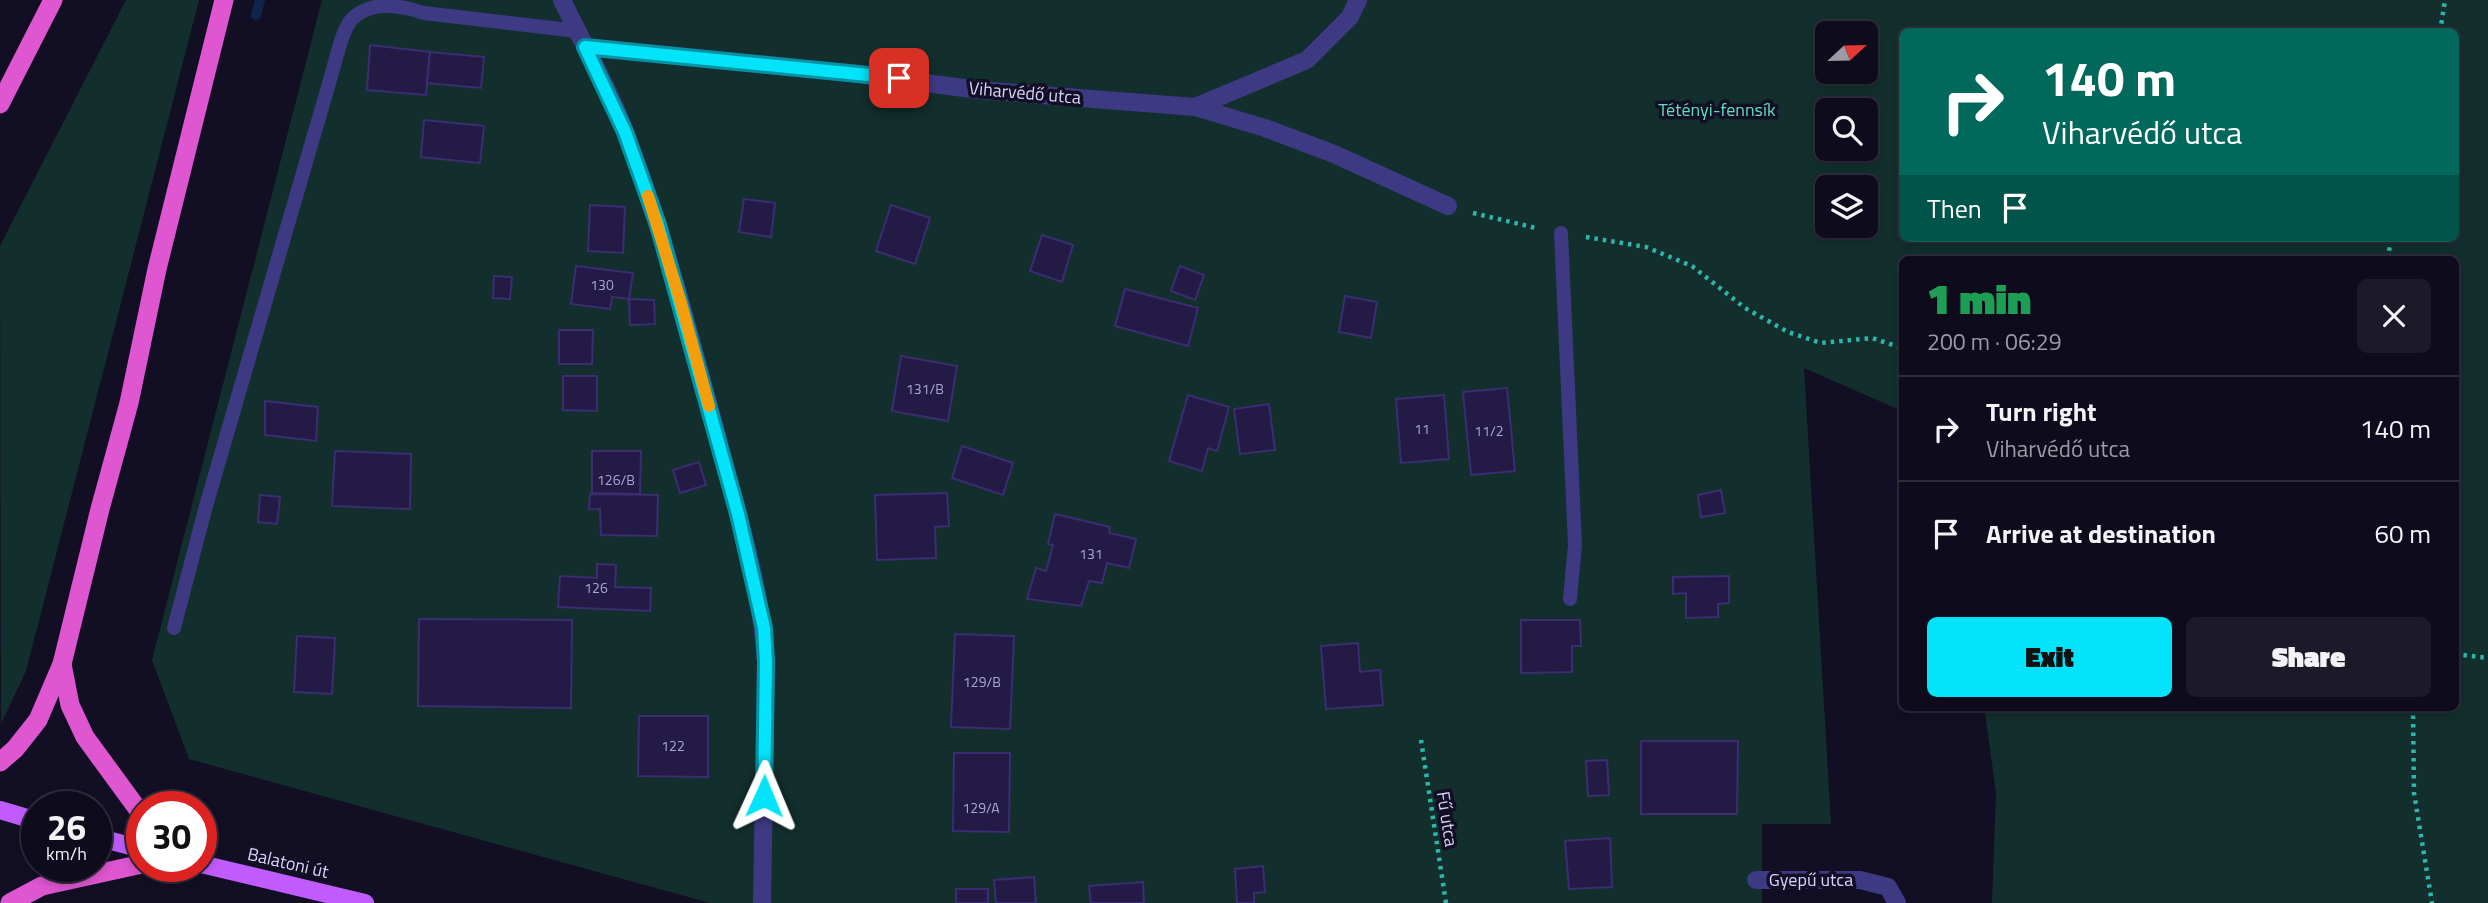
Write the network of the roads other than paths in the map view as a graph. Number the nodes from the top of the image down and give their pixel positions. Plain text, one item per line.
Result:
1 (54, 0) edge
2 (224, 0) edge
3 (562, 0) edge
4 (1358, 0) edge
5 (581, 39) junction
6 (0, 104) edge
7 (1195, 107) junction
8 (1448, 206) road end
9 (1561, 233) road end
10 (1570, 599) dead end
11 (174, 628) dead end
12 (62, 664) junction
13 (0, 762) edge
14 (126, 793) edge
15 (0, 810) edge
16 (21, 816) edge
17 (126, 868) edge
18 (217, 868) edge
19 (1756, 880) dead end
20 (10, 903) edge
21 (365, 903) edge
22 (762, 903) edge
23 (1897, 903) edge

1 - 6 highway
2 - 12 highway
3 - 5 street
4 - 7 street
5 - 7 street, Viharvédő utca
5 - 11 lane
5 - 22 street
7 - 8 street, Viharvédő utca
9 - 10 lane
12 - 13 highway
12 - 14 highway
15 - 16 main road
17 - 20 highway
18 - 21 main road, Balatoni út
19 - 23 street, Gyepű utca

